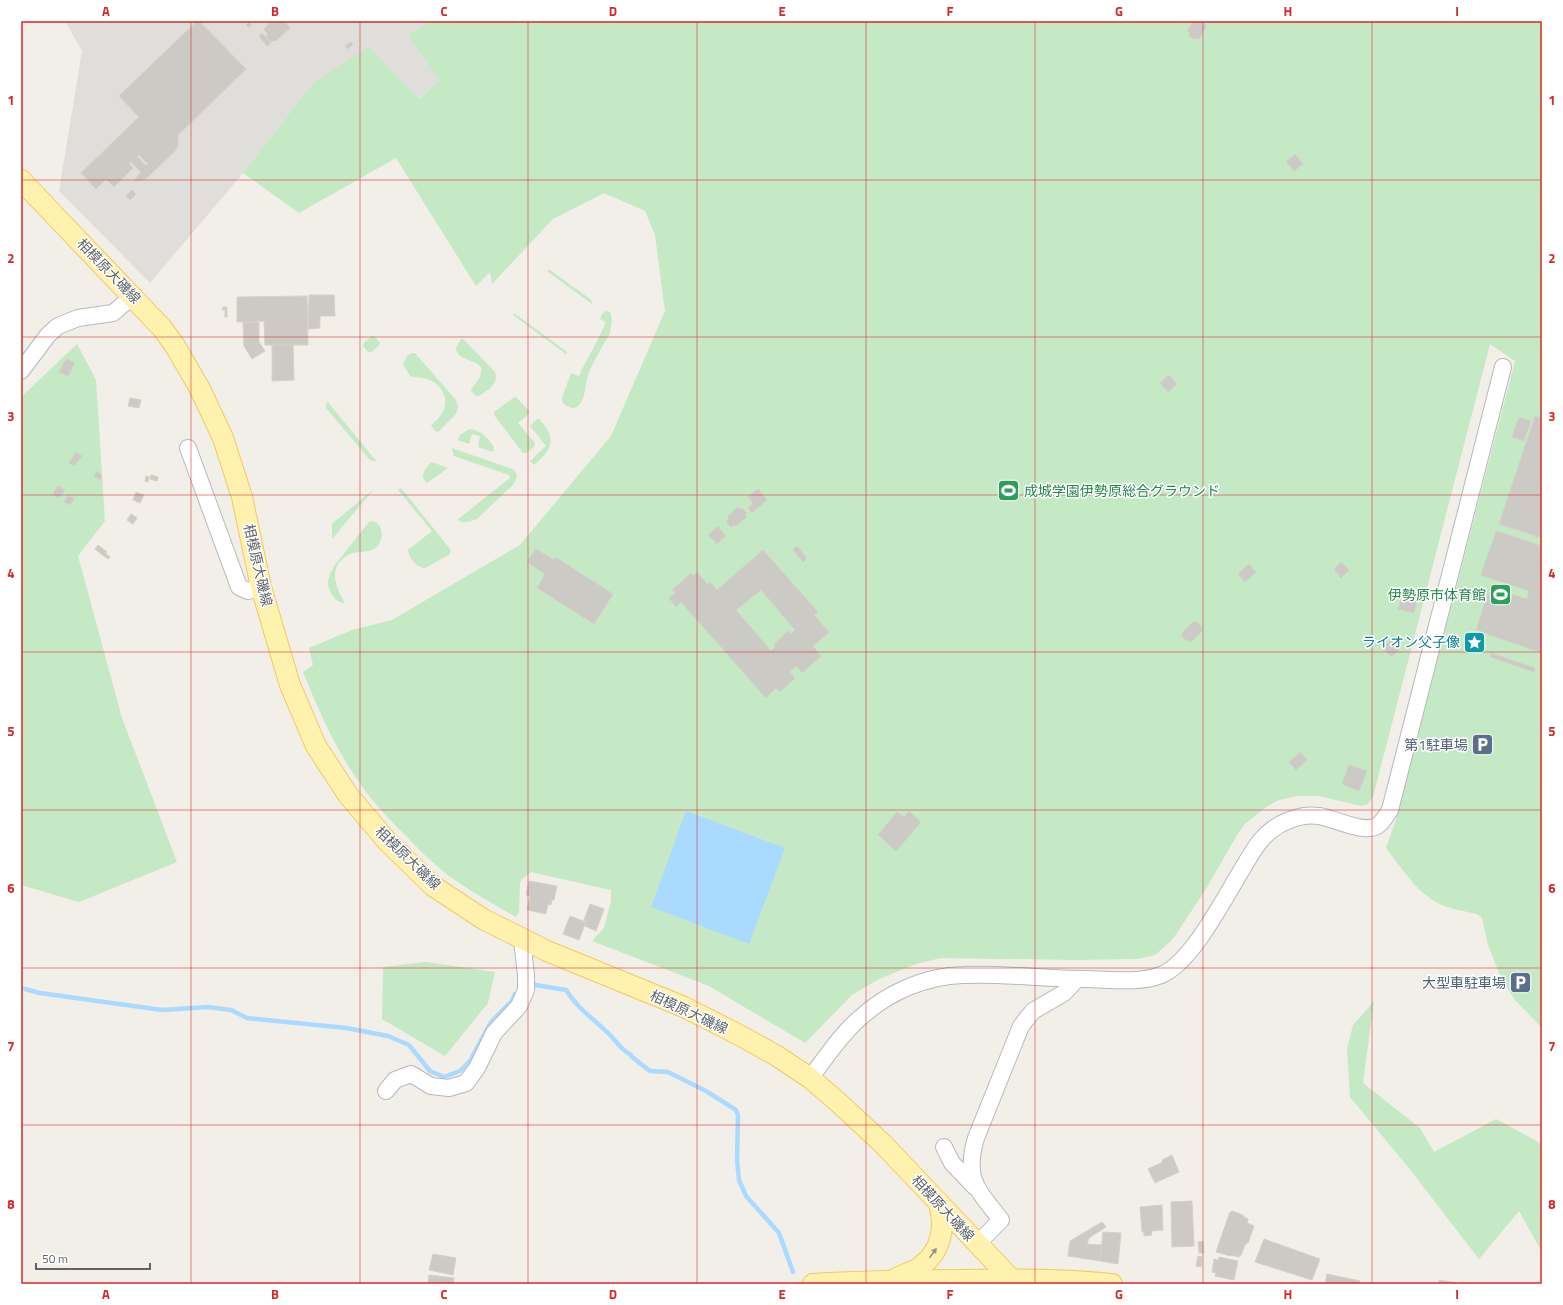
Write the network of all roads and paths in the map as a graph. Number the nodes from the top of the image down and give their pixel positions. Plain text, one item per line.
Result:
1 (21, 180) edge
2 (133, 296) junction
3 (1503, 367) dead end
4 (21, 371) edge
5 (188, 448) dead end
6 (261, 587) junction
7 (522, 939) junction
8 (1077, 979) junction
9 (810, 1078) junction
10 (386, 1091) dead end
11 (944, 1147) dead end
12 (976, 1188) junction
13 (939, 1204) junction
14 (977, 1244) junction
15 (890, 1281) junction
16 (1016, 1282) edge
17 (837, 1283) edge
18 (813, 1284) edge
19 (1112, 1284) edge

1 - 2 main road, 相模原大磯線
2 - 4 street
2 - 6 main road, 相模原大磯線
3 - 8 street
5 - 6 street
6 - 7 main road, 相模原大磯線
7 - 9 main road, 相模原大磯線
7 - 10 street
8 - 9 street
8 - 12 street
9 - 13 main road, 相模原大磯線
11 - 12 street
12 - 14 street
13 - 14 main road, 相模原大磯線
15 -> 13 main road
14 - 16 main road, 相模原大磯線
15 - 16 main road
15 - 17 main road
16 - 19 main road
17 - 18 main road

